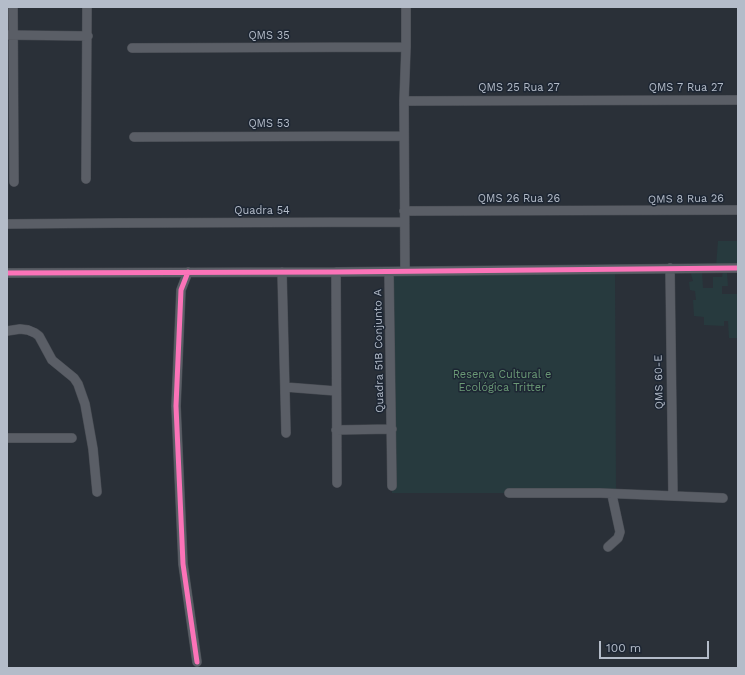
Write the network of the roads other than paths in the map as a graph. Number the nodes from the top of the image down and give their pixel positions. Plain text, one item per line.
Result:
1 (14, 7) edge
2 (87, 7) edge
3 (406, 7) edge
4 (10, 35) edge
5 (88, 36) junction
6 (406, 47) junction
7 (132, 48) dead end
8 (634, 100) joint
9 (738, 100) edge
10 (404, 101) junction
11 (404, 136) junction
12 (134, 137) dead end
13 (86, 179) dead end
14 (14, 182) dead end
15 (738, 210) edge
16 (404, 211) junction
17 (634, 211) joint
18 (404, 222) junction
19 (7, 224) edge
20 (670, 268) junction
21 (738, 268) edge
22 (405, 271) junction
23 (188, 272) junction
24 (282, 272) junction
25 (336, 272) junction
26 (389, 272) junction
27 (7, 273) edge
28 (7, 331) edge
29 (284, 387) junction
30 (336, 391) junction
31 (336, 430) junction
32 (392, 430) junction
33 (286, 434) dead end
34 (7, 438) edge
35 (72, 438) dead end
36 (337, 483) dead end
37 (392, 486) dead end
38 (97, 492) dead end
39 (509, 493) dead end
40 (612, 495) junction
41 (673, 496) junction
42 (723, 498) dead end
43 (608, 547) dead end
44 (197, 662) dead end

1 - 4 street
2 - 5 street
3 - 6 street
4 - 5 street
4 - 14 street
5 - 13 street
6 - 7 street, QMS 35
6 - 10 street
8 - 9 street, QMS 7 Rua 27
8 - 10 street, QMS 25 Rua 27
10 - 11 street
11 - 12 street, QMS 53
11 - 16 street
15 - 17 street, QMS 8 Rua 26
16 - 17 street, QMS 26 Rua 26
16 - 18 street
18 - 19 street, Quadra 54
18 - 22 street
20 - 21 street
20 - 22 street
20 - 41 street, QMS 60-E
22 - 26 street
23 - 24 street
23 - 27 street
23 - 44 street
24 - 25 street
24 - 29 street
25 - 26 street
25 - 30 street
26 - 32 street, Quadra 51B Conjunto A
28 - 38 street
29 - 30 street
29 - 33 street
30 - 31 street
31 - 32 street
31 - 36 street
32 - 37 street, Quadra 51B Conjunto A
34 - 35 street
39 - 40 street
40 - 41 street
40 - 43 street
41 - 42 street

